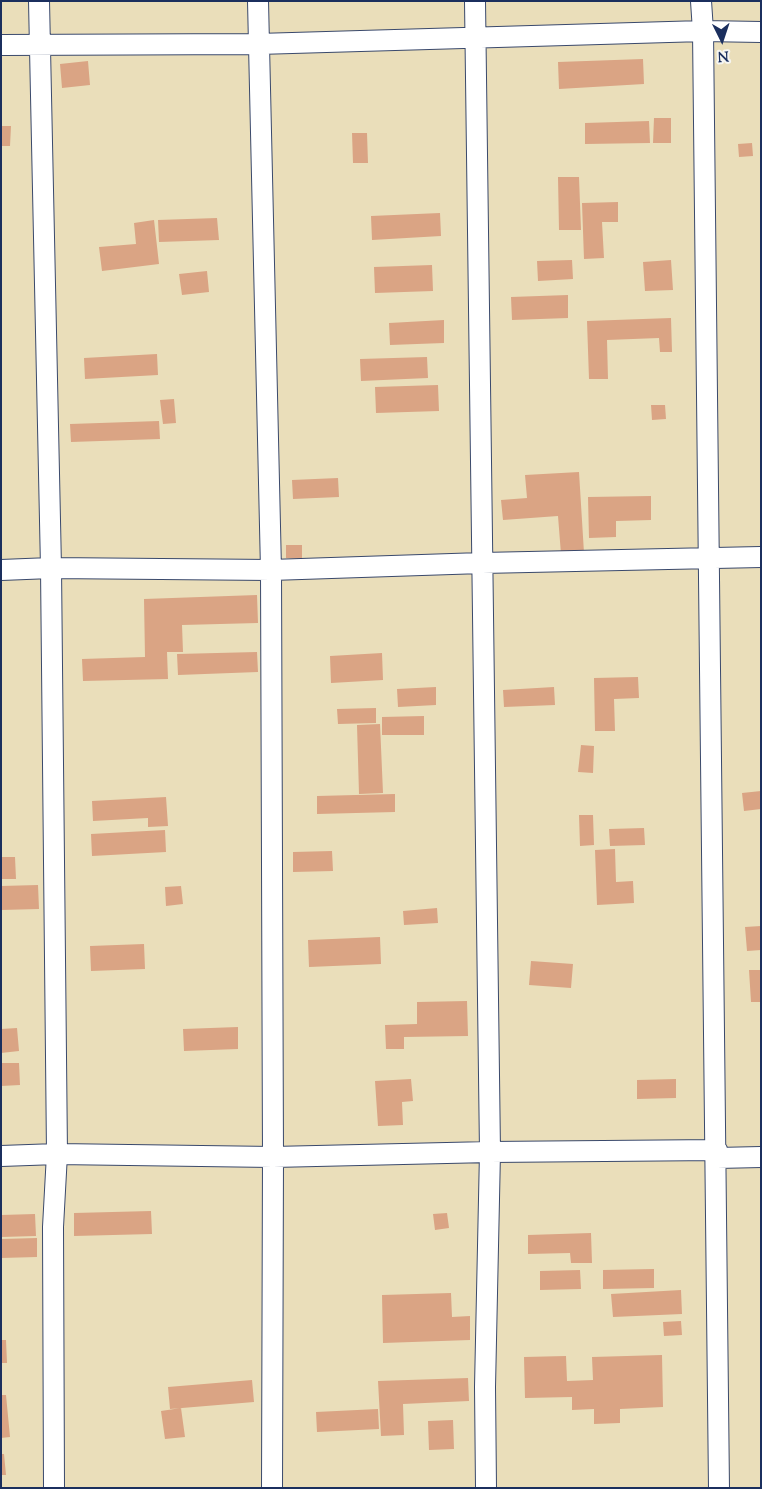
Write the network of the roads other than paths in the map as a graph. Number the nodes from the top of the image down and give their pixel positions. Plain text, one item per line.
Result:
1 (38, 1) edge
2 (258, 1) edge
3 (475, 1) edge
4 (701, 1) edge
5 (703, 31) junction
6 (761, 32) edge
7 (476, 36) junction
8 (1, 44) edge
9 (40, 44) junction
10 (258, 44) junction
11 (761, 557) edge
12 (709, 558) junction
13 (482, 563) junction
14 (50, 568) junction
15 (1, 570) edge
16 (271, 570) junction
17 (490, 1152) junction
18 (57, 1154) junction
19 (717, 1154) junction
20 (1, 1156) edge
21 (273, 1157) junction
22 (761, 1157) edge
23 (54, 1488) edge
24 (272, 1488) edge
25 (486, 1488) edge
26 (719, 1488) edge

1 - 9 street
2 - 10 street
3 - 7 street
4 - 5 street
5 - 6 street
5 - 7 street
5 - 12 street
7 - 10 street
7 - 13 street
8 - 9 street
9 - 10 street
9 - 14 street
10 - 16 street
11 - 12 street
12 - 13 street
12 - 19 street
13 - 16 street
13 - 17 street
14 - 15 street
14 - 16 street
14 - 18 street
16 - 21 street
17 - 19 street
17 - 21 street
17 - 25 street
18 - 20 street
18 - 21 street
18 - 23 street
19 - 22 street
19 - 26 street
21 - 24 street

